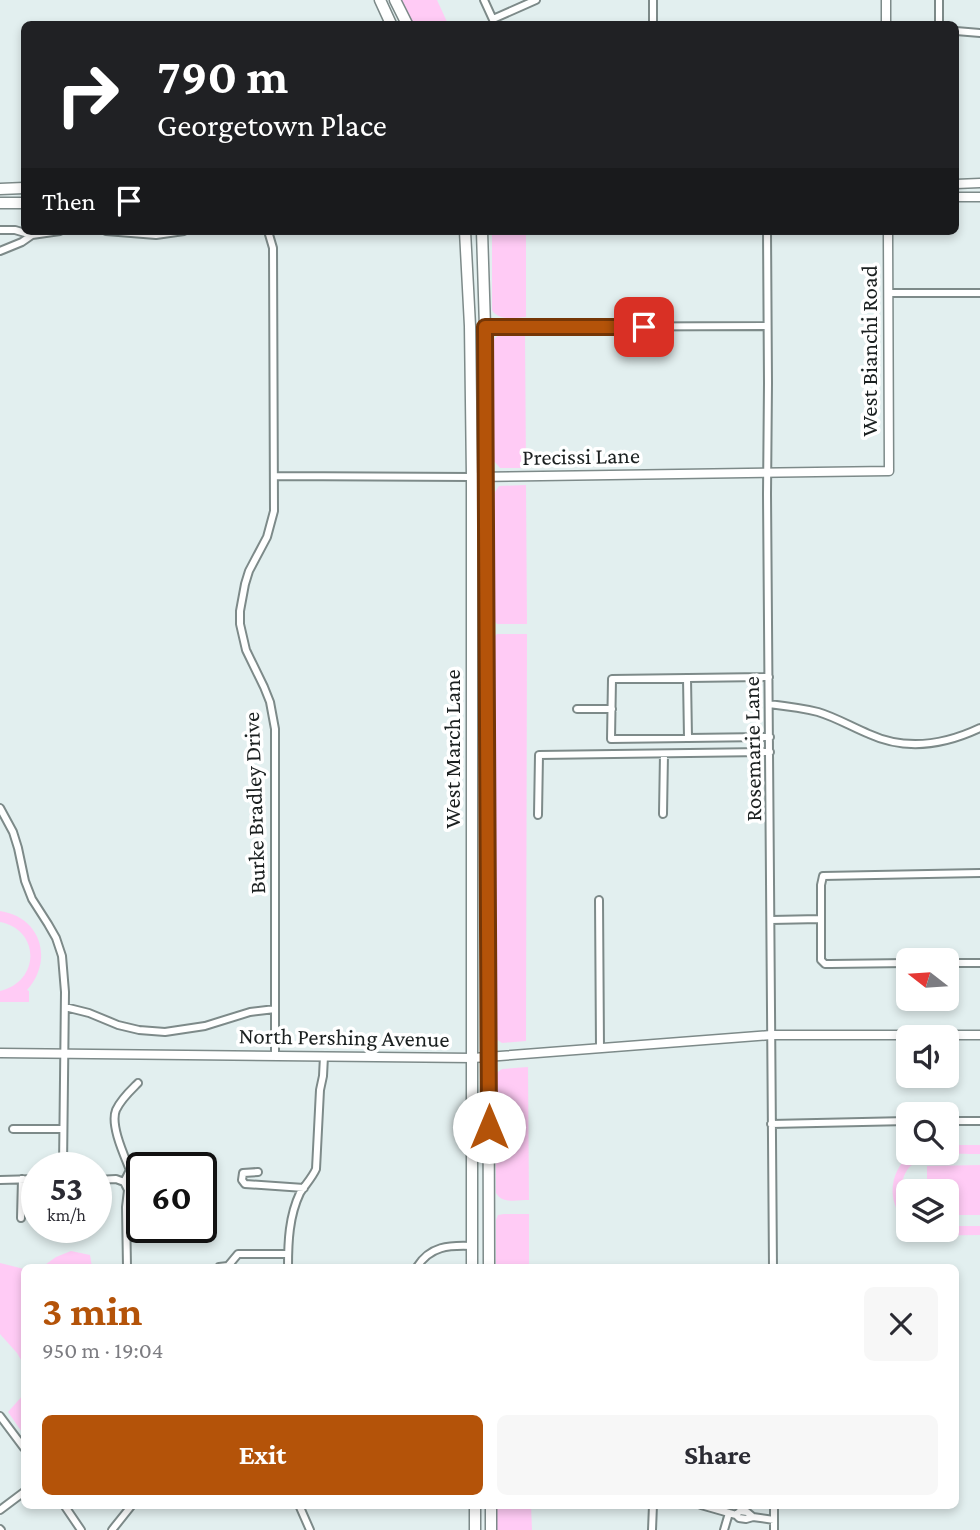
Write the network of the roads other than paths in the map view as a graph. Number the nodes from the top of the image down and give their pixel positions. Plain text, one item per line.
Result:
1 (380, 0) edge
2 (395, 0) edge
3 (484, 0) edge
4 (536, 0) edge
5 (653, 0) edge
6 (886, 0) edge
7 (939, 0) edge
8 (390, 21) edge
9 (406, 21) edge
10 (494, 21) edge
11 (496, 21) edge
12 (653, 21) edge
13 (886, 21) edge
14 (939, 21) edge
15 (959, 31) edge
16 (980, 33) edge
17 (980, 183) edge
18 (959, 184) edge
19 (21, 188) edge
20 (0, 189) edge
21 (959, 197) edge
22 (980, 197) edge
23 (0, 203) edge
24 (21, 203) edge
25 (0, 230) edge
26 (21, 232) edge
27 (32, 235) edge
28 (269, 235) edge
29 (465, 235) edge
30 (482, 235) edge
31 (767, 235) edge
32 (888, 235) edge
33 (0, 251) edge
34 (888, 293) junction
35 (980, 293) edge
36 (767, 326) junction
37 (485, 327) junction
38 (889, 471) joint
39 (767, 472) junction
40 (274, 476) junction
41 (472, 477) junction
42 (487, 477) junction
43 (769, 677) junction
44 (687, 678) junction
45 (769, 704) junction
46 (577, 709) dead end
47 (612, 709) junction
48 (980, 728) edge
49 (770, 737) junction
50 (688, 738) junction
51 (770, 752) junction
52 (664, 754) junction
53 (0, 808) edge
54 (663, 814) dead end
55 (538, 815) dead end
56 (980, 873) edge
57 (599, 900) dead end
58 (820, 919) junction
59 (771, 920) junction
60 (896, 963) edge
61 (959, 963) edge
62 (980, 963) edge
63 (65, 1007) junction
64 (275, 1009) junction
65 (771, 1035) junction
66 (980, 1035) edge
67 (600, 1048) junction
68 (0, 1053) edge
69 (64, 1054) junction
70 (275, 1055) junction
71 (324, 1056) junction
72 (473, 1058) junction
73 (489, 1058) junction
74 (138, 1083) dead end
75 (896, 1121) edge
76 (959, 1121) edge
77 (980, 1121) edge
78 (771, 1124) junction
79 (13, 1129) dead end
80 (63, 1129) junction
81 (63, 1152) edge
82 (258, 1171) dead end
83 (21, 1179) edge
84 (112, 1179) edge
85 (0, 1180) edge
86 (124, 1182) junction
87 (304, 1188) junction
88 (472, 1246) junction
89 (288, 1254) junction
90 (127, 1264) edge
91 (230, 1264) edge
92 (288, 1264) edge
93 (419, 1264) edge
94 (472, 1264) edge
95 (489, 1264) edge
96 (773, 1264) edge
97 (0, 1416) edge
98 (21, 1444) edge
99 (21, 1494) edge
100 (67, 1509) edge
101 (129, 1509) edge
102 (301, 1509) edge
103 (475, 1509) edge
104 (491, 1509) edge
105 (653, 1509) edge
106 (721, 1509) edge
107 (774, 1509) edge
108 (0, 1510) edge
109 (733, 1514) junction
110 (774, 1520) junction
111 (81, 1530) edge
112 (112, 1530) edge
113 (310, 1530) edge
114 (475, 1530) edge
115 (491, 1530) edge
116 (652, 1530) edge
117 (724, 1530) edge
118 (774, 1530) edge

1 - 8 main road
2 - 9 main road
3 - 10 street
4 - 11 street
5 - 12 street
6 - 13 main road
7 - 14 street
15 - 16 street
17 - 18 main road
19 - 20 main road
21 - 22 main road
23 - 24 main road
25 - 26 street
27 - 33 street
28 - 40 street, Burke Bradley Drive
29 - 41 main road, West March Lane
30 - 37 main road, West March Lane
31 - 36 street, Rosemarie Lane
32 - 34 main road, West Bianchi Road
34 - 35 street
34 - 38 main road, West Bianchi Road
36 - 37 street
36 - 39 street, Rosemarie Lane
37 - 42 main road, West March Lane
38 - 39 main road, Precissi Lane
39 - 42 main road, Precissi Lane
39 - 43 street, Rosemarie Lane
40 - 41 street, Precissi Lane
40 - 64 street, Burke Bradley Drive
41 - 42 main road, Precissi Lane
41 - 72 main road, West March Lane
42 - 73 main road, West March Lane
43 - 44 street
43 - 45 street, Rosemarie Lane
44 - 47 street
44 - 50 street
45 - 48 street
45 - 49 street, Rosemarie Lane
46 - 47 street
47 - 50 street
49 - 50 street
49 - 51 street, Rosemarie Lane
51 - 52 street
51 - 59 street, Rosemarie Lane
52 - 54 street
52 - 55 street
53 - 63 street
56 - 58 street
57 - 67 street
58 - 59 street
58 - 60 street
59 - 65 street, Rosemarie Lane
61 - 62 street
63 - 64 street
63 - 69 street
64 - 70 street, Burke Bradley Drive
65 - 66 main road, North Pershing Avenue
65 - 67 main road, North Pershing Avenue
65 - 78 street, Rosemarie Lane
67 - 73 main road, North Pershing Avenue
68 - 69 main road, North Pershing Avenue
69 - 70 main road, North Pershing Avenue
69 - 80 street
70 - 71 main road, North Pershing Avenue
71 - 72 main road, North Pershing Avenue
71 - 87 street
72 - 73 main road, North Pershing Avenue
72 - 88 main road, West March Lane
73 - 95 main road, West March Lane
74 - 86 street
75 - 78 street
76 - 77 street
78 - 96 street, Rosemarie Lane
79 - 80 street
80 - 81 street
82 - 87 street
83 - 85 street
84 - 86 street
86 - 90 street
87 - 89 street
88 - 93 street
88 - 94 main road, West March Lane
89 - 91 street
89 - 92 street
97 - 98 street
99 - 108 street
100 - 111 street
101 - 112 street
102 - 113 street
103 - 114 main road
104 - 115 main road
105 - 116 street
106 - 109 street
107 - 110 street
109 - 110 street
109 - 117 street
110 - 118 street

